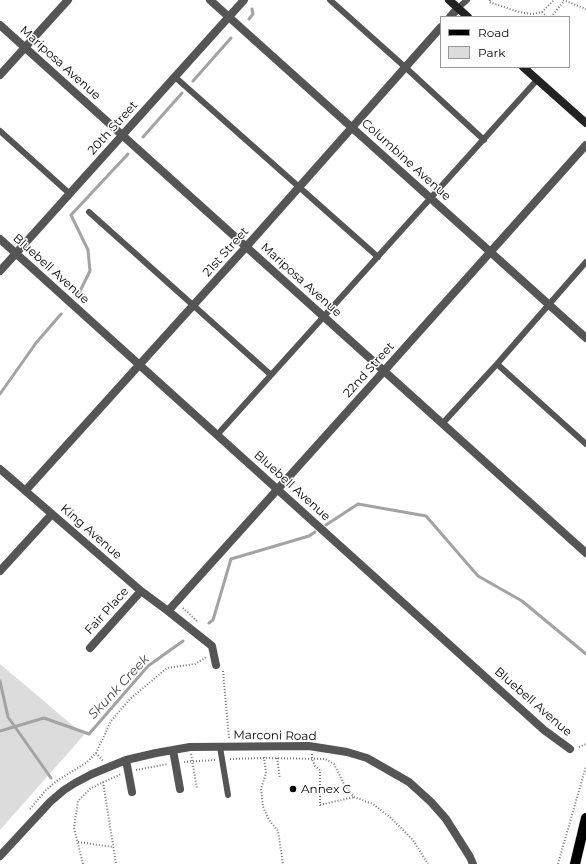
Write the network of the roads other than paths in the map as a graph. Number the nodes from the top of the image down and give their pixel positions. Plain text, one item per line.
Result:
1 (68, 0) edge
2 (210, 0) edge
3 (244, 0) edge
4 (330, 0) edge
5 (449, 0) edge
6 (467, 0) edge
7 (458, 8) junction
8 (451, 16) edge
9 (467, 16) edge
10 (228, 17) junction
11 (0, 25) edge
12 (440, 28) edge
13 (25, 47) junction
14 (405, 67) junction
15 (524, 68) edge
16 (0, 75) edge
17 (175, 77) junction
18 (537, 80) junction
19 (586, 123) edge
20 (352, 128) junction
21 (0, 131) edge
22 (122, 136) junction
23 (484, 140) junction
24 (586, 145) edge
25 (299, 188) junction
26 (70, 194) junction
27 (430, 199) junction
28 (89, 212) dead end
29 (0, 239) edge
30 (246, 248) junction
31 (16, 253) junction
32 (491, 253) junction
33 (378, 257) junction
34 (586, 262) edge
35 (0, 271) edge
36 (548, 305) junction
37 (193, 306) junction
38 (324, 318) junction
39 (586, 338) edge
40 (497, 364) junction
41 (139, 365) junction
42 (384, 371) junction
43 (271, 375) junction
44 (442, 424) junction
45 (217, 435) junction
46 (586, 444) edge
47 (0, 469) edge
48 (278, 489) junction
49 (26, 490) junction
50 (52, 514) junction
51 (586, 553) edge
52 (0, 571) edge
53 (141, 591) junction
54 (168, 611) junction
55 (90, 648) dead end
56 (219, 666) road end
57 (220, 747) junction
58 (570, 749) dead end
59 (173, 750) junction
60 (126, 760) junction
61 (180, 789) dead end
62 (132, 792) dead end
63 (228, 795) dead end
64 (586, 818) edge
65 (0, 856) edge
66 (473, 864) edge
67 (575, 864) edge

1 - 13 street
2 - 10 street, Columbine Avenue
3 - 10 street, 20th Street
4 - 14 lane
5 - 7 street
6 - 7 lane
7 - 8 street
7 - 9 street
10 - 17 street, 20th Street
10 - 20 street, Columbine Avenue
11 - 13 street, Mariposa Avenue
12 - 14 street, 21st Street
13 - 16 street
13 - 22 street, Mariposa Avenue
14 - 20 street, 21st Street
14 - 23 lane
15 - 18 street
17 - 22 street, 20th Street
17 - 25 lane
18 - 19 street
18 - 23 lane
20 - 25 street, 21st Street
20 - 27 street, Columbine Avenue
21 - 26 lane
22 - 26 street, 20th Street
22 - 30 street, Mariposa Avenue
23 - 27 lane
24 - 32 street, 22nd Street
25 - 30 street, 21st Street
25 - 33 lane
26 - 31 street, 20th Street
27 - 32 street, Columbine Avenue
27 - 33 lane
28 - 37 lane
29 - 31 street, Bluebell Avenue
30 - 37 street, 21st Street
30 - 38 street, Mariposa Avenue
31 - 35 street, 20th Street
31 - 41 street, Bluebell Avenue
32 - 36 street, Columbine Avenue
32 - 42 street, 22nd Street
33 - 38 lane
34 - 36 lane
36 - 39 street, Columbine Avenue
36 - 40 lane
37 - 41 street, 21st Street
37 - 43 lane
38 - 42 street, Mariposa Avenue
38 - 43 lane
40 - 44 lane
40 - 46 lane
41 - 45 street, Bluebell Avenue
41 - 49 street, 21st Street
42 - 44 street, Mariposa Avenue
42 - 48 street, 22nd Street
43 - 45 lane
44 - 51 street, Mariposa Avenue
45 - 48 street, Bluebell Avenue
47 - 49 street, King Avenue
48 - 54 street, 22nd Street
48 - 58 street, Bluebell Avenue
49 - 50 street, King Avenue
50 - 52 street
50 - 53 street, King Avenue
53 - 54 street, King Avenue
53 - 55 street, Fair Place
54 - 56 street, King Avenue
57 - 59 street, Marconi Road
57 - 63 lane
57 - 66 street, Marconi Road
59 - 60 street, Marconi Road
59 - 61 street
60 - 62 street
60 - 65 street, Marconi Road
64 - 67 main road

